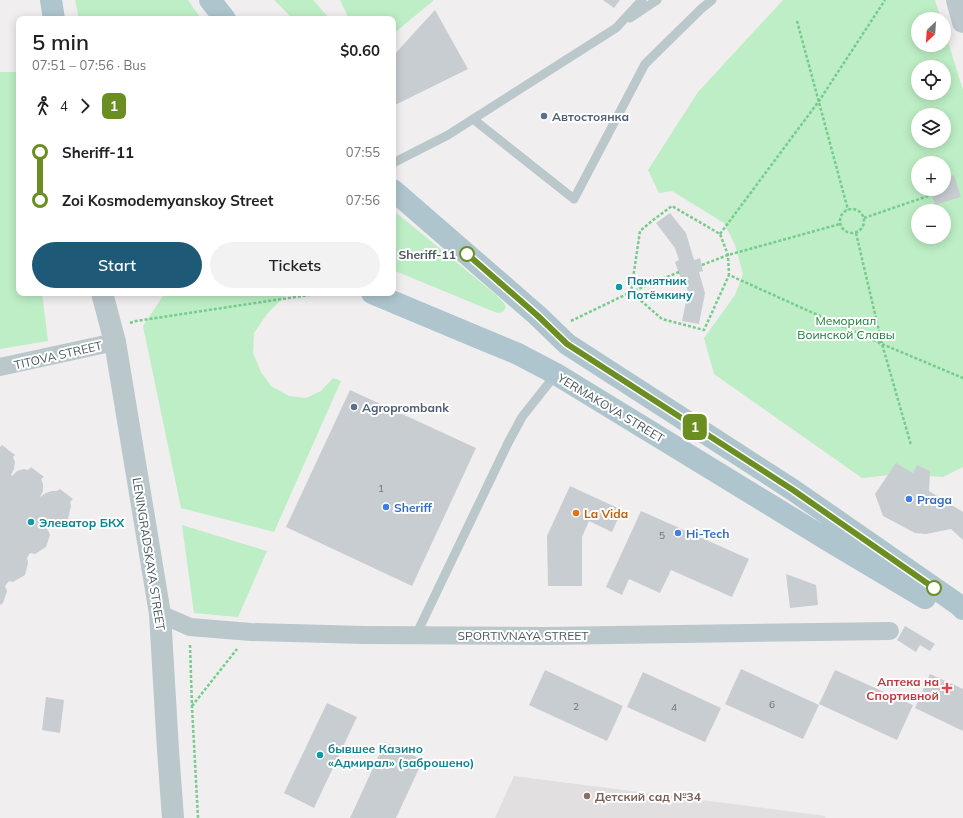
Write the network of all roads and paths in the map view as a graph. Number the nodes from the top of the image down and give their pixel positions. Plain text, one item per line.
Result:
1 (51, 0) edge
2 (210, 0) edge
3 (642, 0) edge
4 (657, 0) edge
5 (712, 0) edge
6 (885, 0) edge
7 (957, 0) edge
8 (54, 16) edge
9 (223, 16) edge
10 (797, 21) dead end
11 (963, 22) edge
12 (616, 28) junction
13 (819, 101) junction
14 (473, 119) junction
15 (396, 161) edge
16 (396, 193) edge
17 (928, 196) edge
18 (848, 210) junction
19 (864, 218) junction
20 (840, 224) junction
21 (856, 233) junction
22 (720, 234) junction
23 (728, 255) junction
24 (702, 265) dead end
25 (678, 272) dead end
26 (729, 274) junction
27 (631, 292) junction
28 (103, 296) edge
29 (302, 296) edge
30 (379, 296) edge
31 (114, 335) junction
32 (567, 344) junction
33 (882, 344) junction
34 (0, 367) edge
35 (556, 374) junction
36 (963, 378) edge
37 (911, 444) dead end
38 (963, 609) edge
39 (160, 614) junction
40 (963, 618) edge
41 (190, 627) junction
42 (890, 631) dead end
43 (251, 632) junction
44 (416, 635) junction
45 (192, 706) junction
46 (174, 818) edge
47 (198, 818) edge

1 - 8 main road
2 - 9 main road
3 - 12 lane
4 - 12 lane
5 - 14 lane
6 - 13 path
7 - 11 street
10 - 13 path
12 - 14 lane
13 - 18 path
13 - 22 path
14 - 15 lane
16 - 32 main road
17 - 19 path
18 - 19 path
18 - 20 path
19 - 21 path
20 - 21 path
20 - 23 path
21 - 33 path
22 - 23 path
22 - 27 path
23 - 24 path
23 - 26 path
25 - 27 path
26 - 27 path
26 - 33 path
27 - 32 path
28 - 31 street, LENINGRADSKAYA STREET
29 - 31 path
30 - 35 main road, YERMAKOVA STREET
31 - 34 street, TITOVA STREET
31 - 39 street, LENINGRADSKAYA STREET
32 - 38 main road
33 - 36 path
33 - 37 path
35 - 40 main road, YERMAKOVA STREET
35 - 44 lane
39 - 41 street, SPORTIVNAYA STREET
39 - 46 street, LENINGRADSKAYA STREET
41 - 43 street, SPORTIVNAYA STREET
41 - 45 path
42 - 44 street, SPORTIVNAYA STREET
43 - 44 street, SPORTIVNAYA STREET
43 - 45 path
45 - 47 path

